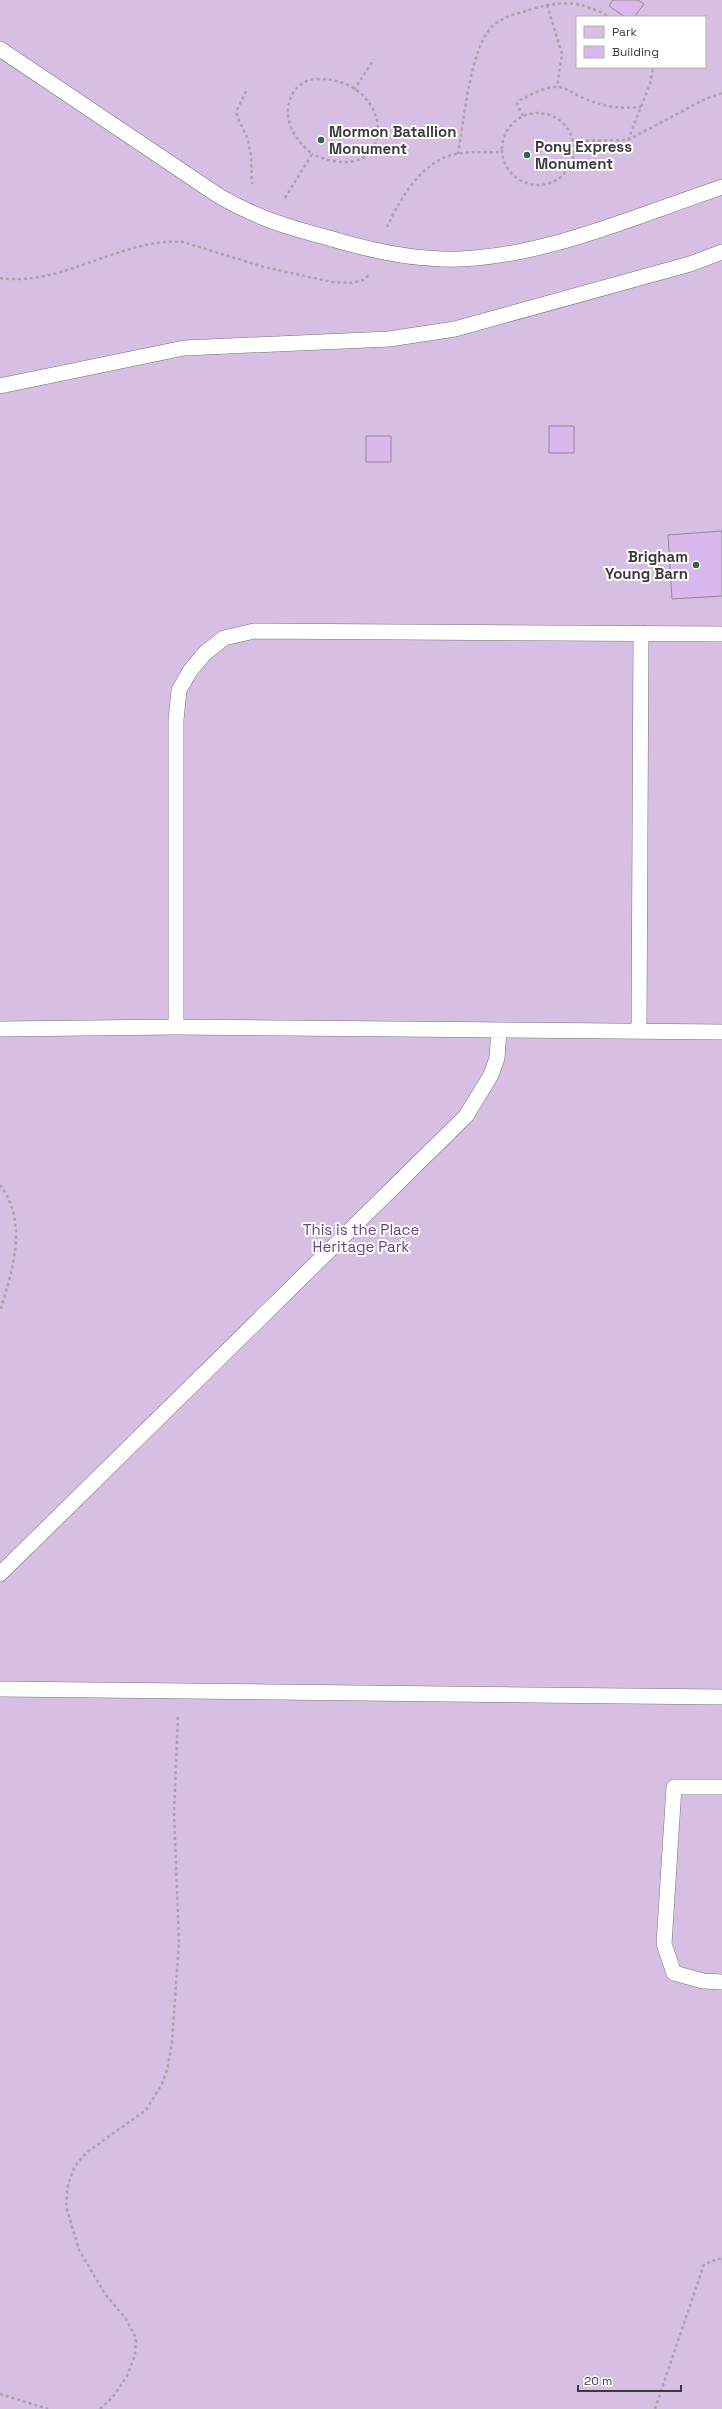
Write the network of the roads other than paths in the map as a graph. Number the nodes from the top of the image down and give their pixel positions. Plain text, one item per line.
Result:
1 (0, 49) edge
2 (722, 187) edge
3 (722, 252) edge
4 (0, 386) edge
5 (641, 633) junction
6 (722, 634) edge
7 (176, 1026) junction
8 (0, 1029) edge
9 (499, 1030) junction
10 (639, 1031) junction
11 (722, 1032) edge
12 (0, 1574) edge
13 (0, 1689) edge
14 (722, 1697) edge
15 (722, 1787) edge
16 (722, 1982) edge

1 - 2 lane
3 - 4 lane
5 - 6 lane
5 - 7 lane
5 - 10 lane
7 - 8 lane
7 - 9 lane
9 - 10 lane
9 - 12 lane
10 - 11 lane
13 - 14 lane
15 - 16 lane

